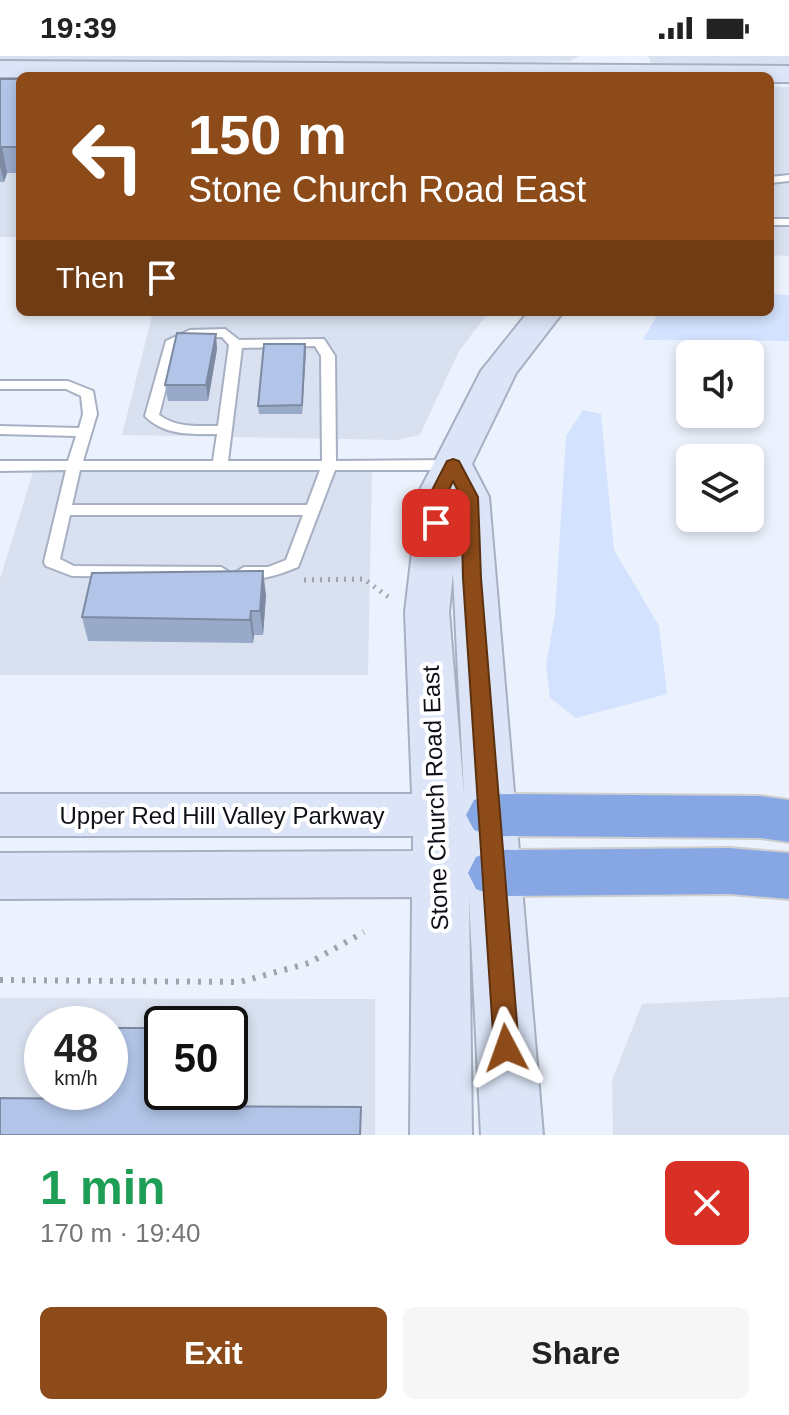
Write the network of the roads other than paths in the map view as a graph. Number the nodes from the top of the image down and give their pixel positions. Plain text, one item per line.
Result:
1 (0, 69) edge
2 (619, 69) edge
3 (721, 72) edge
4 (543, 316) edge
5 (236, 344) junction
6 (0, 385) edge
7 (0, 430) edge
8 (224, 430) junction
9 (85, 432) junction
10 (453, 465) junction
11 (0, 466) edge
12 (74, 466) junction
13 (220, 466) junction
14 (329, 466) junction
15 (64, 510) junction
16 (312, 510) junction
17 (0, 815) edge
18 (439, 815) junction
19 (492, 815) junction
20 (789, 821) edge
21 (495, 873) junction
22 (0, 876) edge
23 (439, 876) junction
24 (789, 876) edge
25 (441, 1135) edge
26 (512, 1135) edge

1 - 2 main road
2 - 3 main road
4 - 10 main road, Stone Church Road East
5 - 8 lane
5 - 8 lane
5 - 14 lane
6 - 9 lane
7 - 9 lane
8 - 13 lane
9 - 12 lane
10 - 14 lane
10 - 18 main road, Stone Church Road East
10 - 19 main road, Stone Church Road East
11 - 12 lane
12 - 13 lane
12 - 15 lane
13 - 14 lane
14 - 16 lane
15 - 16 lane
15 - 16 lane
17 - 18 main road, Upper Red Hill Valley Parkway
18 - 19 main road, Upper Red Hill Valley Parkway
18 - 23 main road, Stone Church Road East
19 - 20 highway
19 - 21 main road, Stone Church Road East
21 - 23 main road
21 - 24 highway
21 - 26 main road, Stone Church Road East
22 - 23 main road
23 - 25 main road, Stone Church Road East

